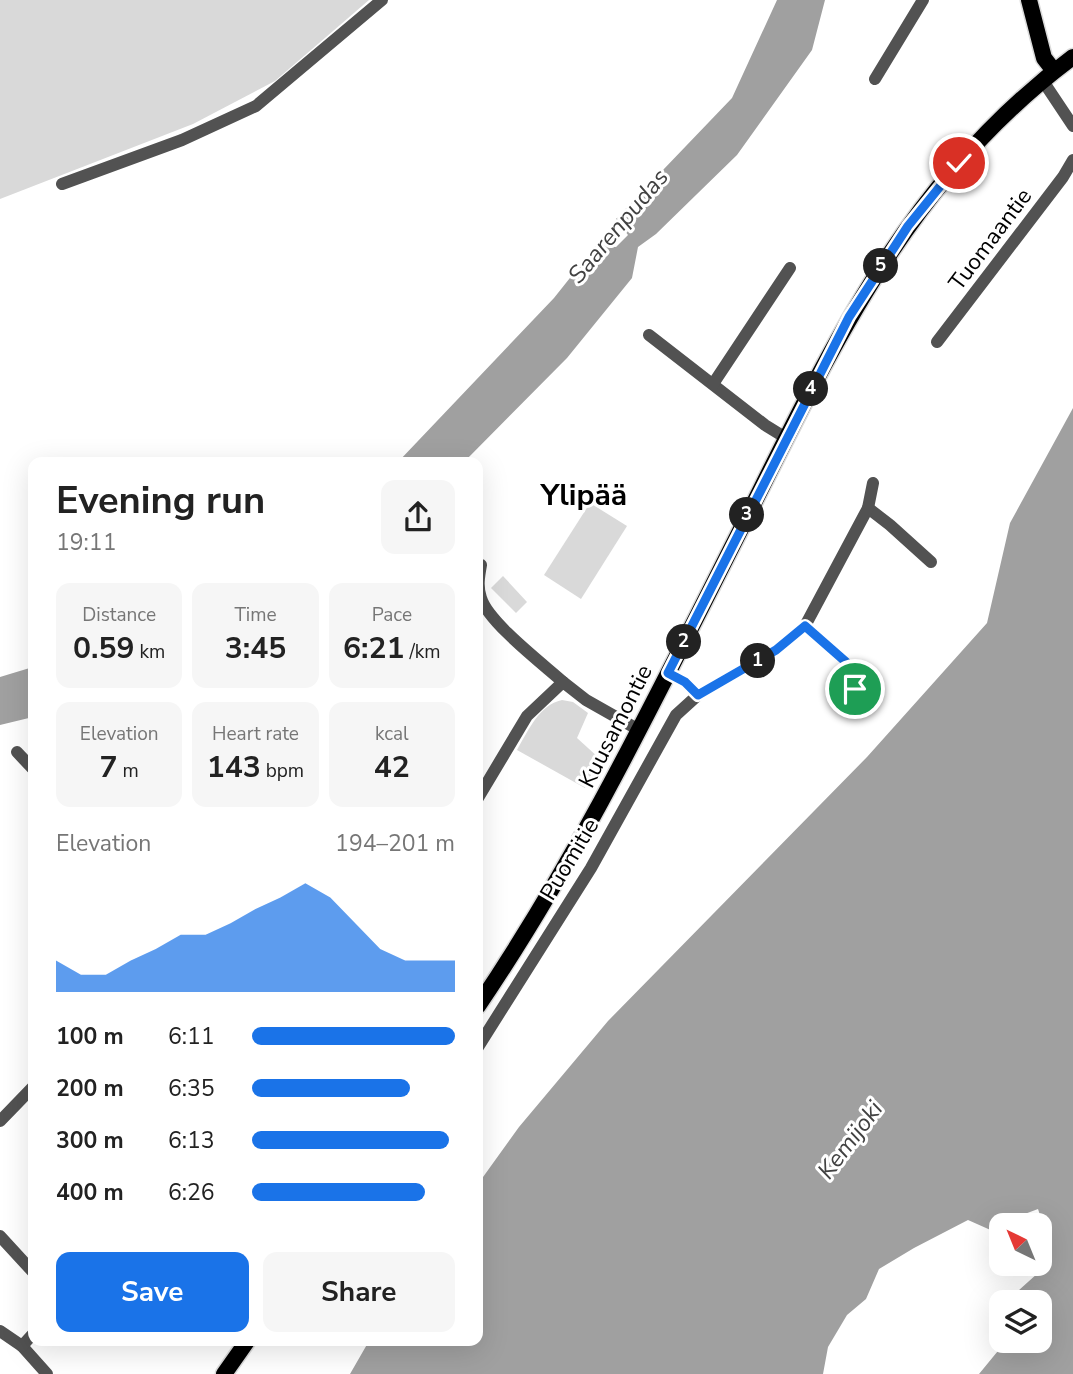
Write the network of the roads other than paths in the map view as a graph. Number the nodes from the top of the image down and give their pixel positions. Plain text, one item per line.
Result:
1 (382, 0) edge
2 (923, 0) edge
3 (1029, 0) edge
4 (1073, 57) edge
5 (1049, 76) junction
6 (874, 79) dead end
7 (1073, 126) edge
8 (1073, 160) edge
9 (62, 184) dead end
10 (790, 268) dead end
11 (649, 335) dead end
12 (937, 342) dead end
13 (713, 384) junction
14 (786, 438) junction
15 (873, 483) dead end
16 (868, 508) junction
17 (931, 562) dead end
18 (483, 604) edge
19 (805, 626) junction
20 (668, 673) junction
21 (563, 682) junction
22 (855, 689) dead end
23 (698, 695) junction
24 (639, 730) junction
25 (17, 752) dead end
26 (28, 764) edge
27 (483, 790) edge
28 (483, 999) edge
29 (483, 1039) edge
30 (28, 1092) edge
31 (0, 1121) edge
32 (0, 1236) edge
33 (28, 1267) edge
34 (0, 1331) edge
35 (28, 1339) edge
36 (22, 1346) junction
37 (244, 1346) edge
38 (47, 1374) edge
39 (224, 1374) edge

1 - 9 street
2 - 6 street
3 - 5 main road
4 - 5 main road, Kuusamontie
5 - 7 street
5 - 14 main road, Kuusamontie
8 - 12 street, Tuomaantie
10 - 13 street
11 - 13 street
13 - 14 street
14 - 20 main road, Kuusamontie
15 - 16 street, Puomitie
16 - 17 street
16 - 19 street, Puomitie
18 - 21 street
19 - 22 street
19 - 23 street, Puomitie
20 - 23 street
20 - 24 main road, Kuusamontie
21 - 24 street
21 - 27 street
23 - 29 street, Puomitie
24 - 28 main road, Kuusamontie
25 - 26 street
30 - 31 street
32 - 33 street
34 - 36 street
35 - 36 street
36 - 38 street
37 - 39 main road

